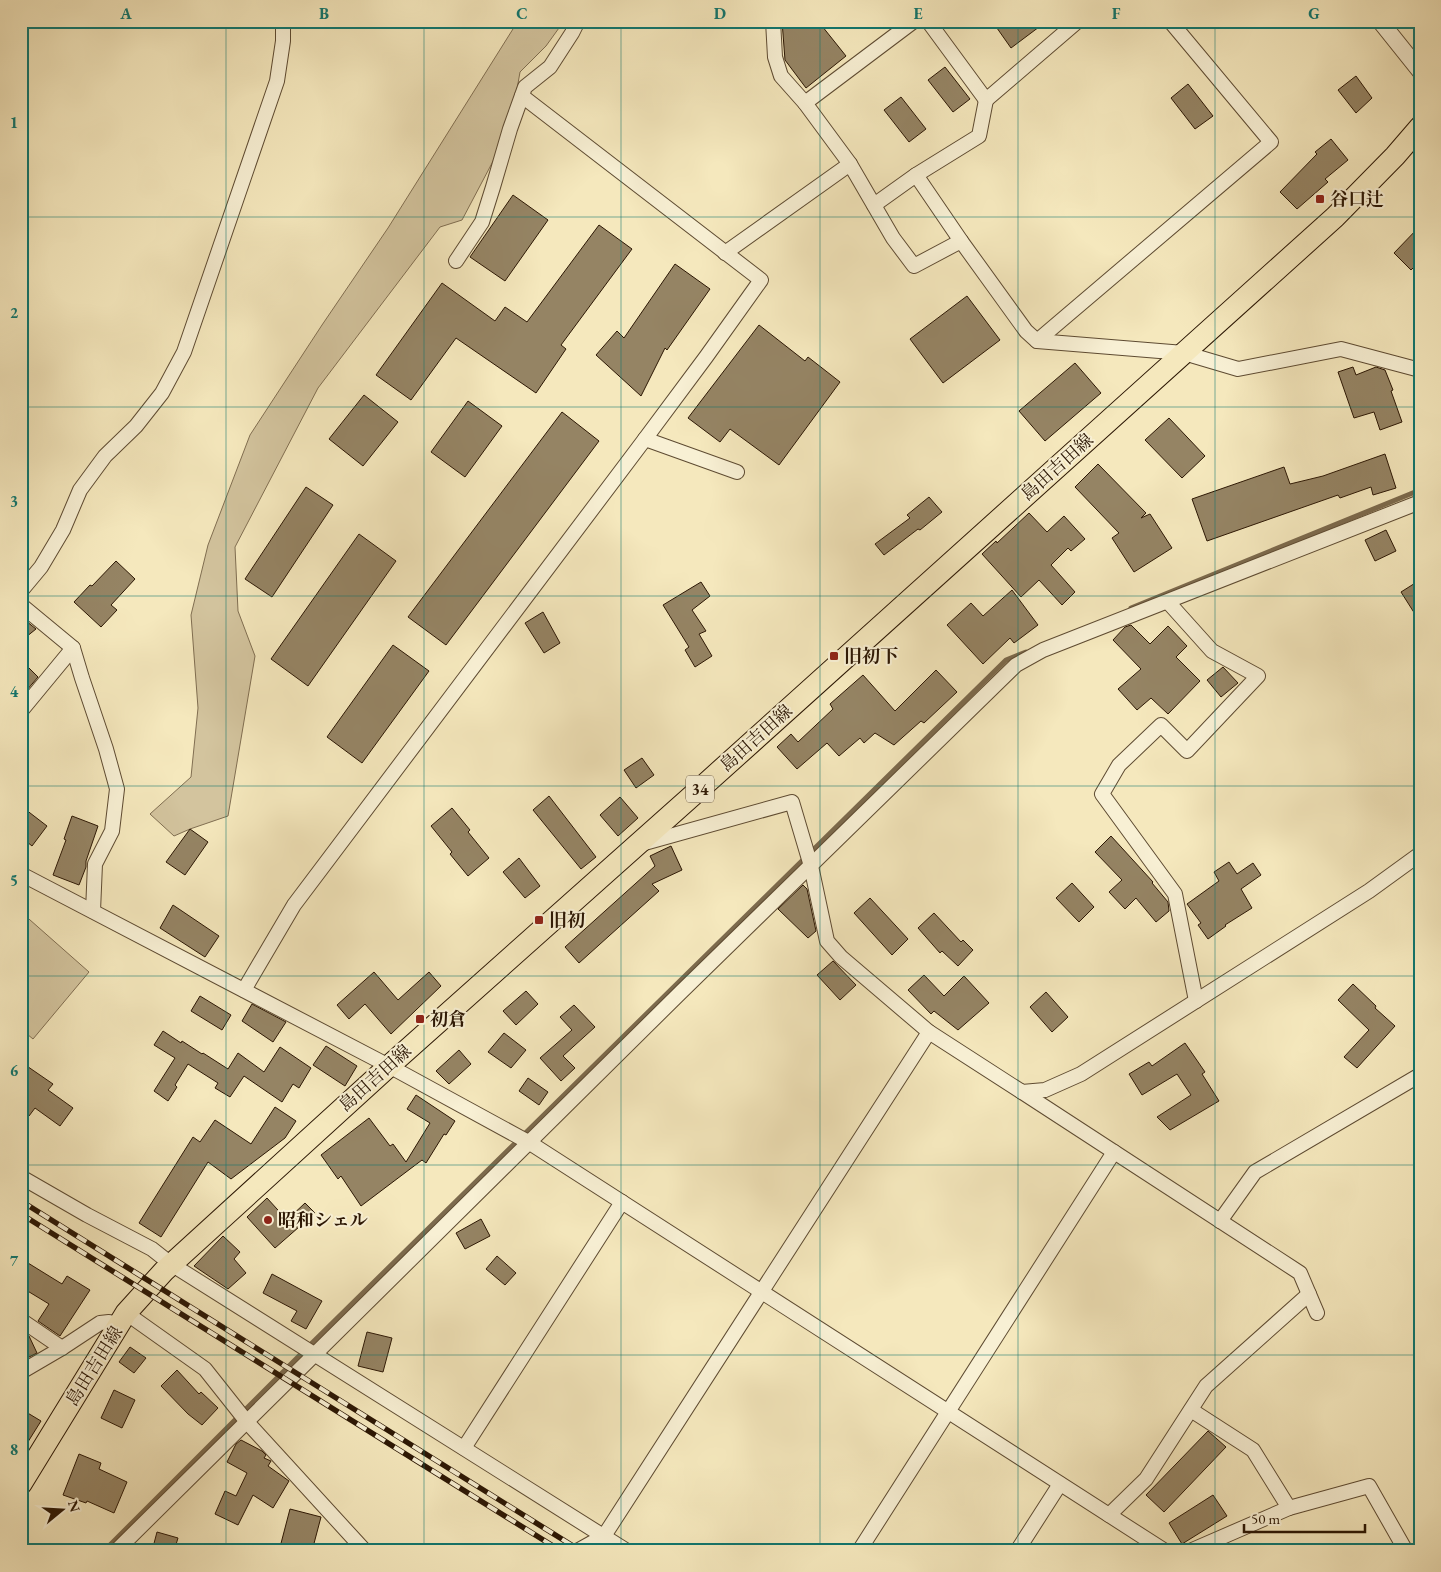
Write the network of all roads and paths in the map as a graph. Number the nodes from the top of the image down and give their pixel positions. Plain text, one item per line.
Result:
1 (283, 21) edge
2 (578, 21) edge
3 (773, 21) edge
4 (914, 21) edge
5 (928, 21) edge
6 (1078, 21) edge
7 (1170, 21) edge
8 (1380, 21) edge
9 (1420, 71) edge
10 (522, 96) junction
11 (986, 100) junction
12 (805, 103) junction
13 (1420, 126) edge
14 (850, 164) junction
15 (916, 175) junction
16 (874, 205) junction
17 (961, 241) junction
18 (726, 253) junction
19 (456, 261) dead end
20 (1037, 341) junction
21 (1184, 353) junction
22 (1420, 370) edge
23 (645, 439) junction
24 (737, 472) dead end
25 (1420, 502) edge
26 (21, 591) edge
27 (1168, 602) junction
28 (21, 605) edge
29 (74, 648) junction
30 (21, 711) edge
31 (635, 846) junction
32 (1420, 854) edge
33 (811, 866) junction
34 (21, 874) edge
35 (92, 912) junction
36 (244, 990) junction
37 (1196, 1001) junction
38 (929, 1032) junction
39 (389, 1066) junction
40 (1420, 1075) edge
41 (1022, 1092) junction
42 (530, 1143) junction
43 (1114, 1152) junction
44 (21, 1177) edge
45 (622, 1202) junction
46 (1220, 1221) junction
47 (171, 1264) junction
48 (762, 1292) junction
49 (1309, 1294) junction
50 (1317, 1313) dead end
51 (123, 1319) junction
52 (21, 1320) edge
53 (62, 1348) junction
54 (315, 1355) junction
55 (21, 1372) edge
56 (1191, 1410) junction
57 (948, 1412) junction
58 (247, 1422) junction
59 (464, 1448) junction
60 (21, 1484) edge
61 (1060, 1484) junction
62 (1289, 1508) junction
63 (1109, 1515) junction
64 (604, 1536) junction
65 (116, 1551) edge
66 (365, 1551) edge
67 (577, 1551) edge
68 (627, 1551) edge
69 (859, 1551) edge
70 (1017, 1551) edge
71 (1165, 1551) edge
72 (1190, 1551) edge
73 (1406, 1551) edge

1 - 26 street
2 - 10 street
3 - 12 street
4 - 12 street
5 - 11 street
6 - 11 street
7 - 20 street
8 - 9 street
10 - 18 street
10 - 19 street
11 - 15 street
12 - 14 street
13 - 21 main road, 島田吉田線 / 34
14 - 16 street
14 - 18 street
15 - 16 street
15 - 17 street
16 - 17 street
17 - 20 street
18 - 23 street
20 - 21 street
21 - 22 street
21 - 31 main road, 島田吉田線 / 34
23 - 24 street
23 - 36 street
25 - 27 street
27 - 33 street
27 - 37 street
28 - 29 street
29 - 30 street
29 - 35 street
31 - 33 street
31 - 39 main road, 島田吉田線 / 34
32 - 37 street
33 - 38 street
33 - 42 street
34 - 35 street
35 - 36 street
36 - 39 street
37 - 41 street
38 - 41 street
38 - 48 street
39 - 42 street
39 - 47 main road, 島田吉田線 / 34
40 - 46 street
41 - 43 street
42 - 45 street
42 - 54 street
43 - 46 street
43 - 57 street
44 - 47 street
45 - 48 street
45 - 59 street
46 - 49 street
47 - 51 main road, 島田吉田線 / 34
47 - 54 street
48 - 57 street
48 - 64 street
49 - 50 street
49 - 56 street
51 - 53 street
51 - 58 street
51 - 60 main road, 島田吉田線 / 34
52 - 53 street
53 - 55 street
54 - 58 street
54 - 59 street
56 - 62 street
56 - 63 street
57 - 61 street
57 - 69 street
58 - 65 street
58 - 66 street
59 - 64 street
61 - 63 street
61 - 70 street
62 - 72 street
62 - 73 street
63 - 71 street
64 - 67 street
64 - 68 street

